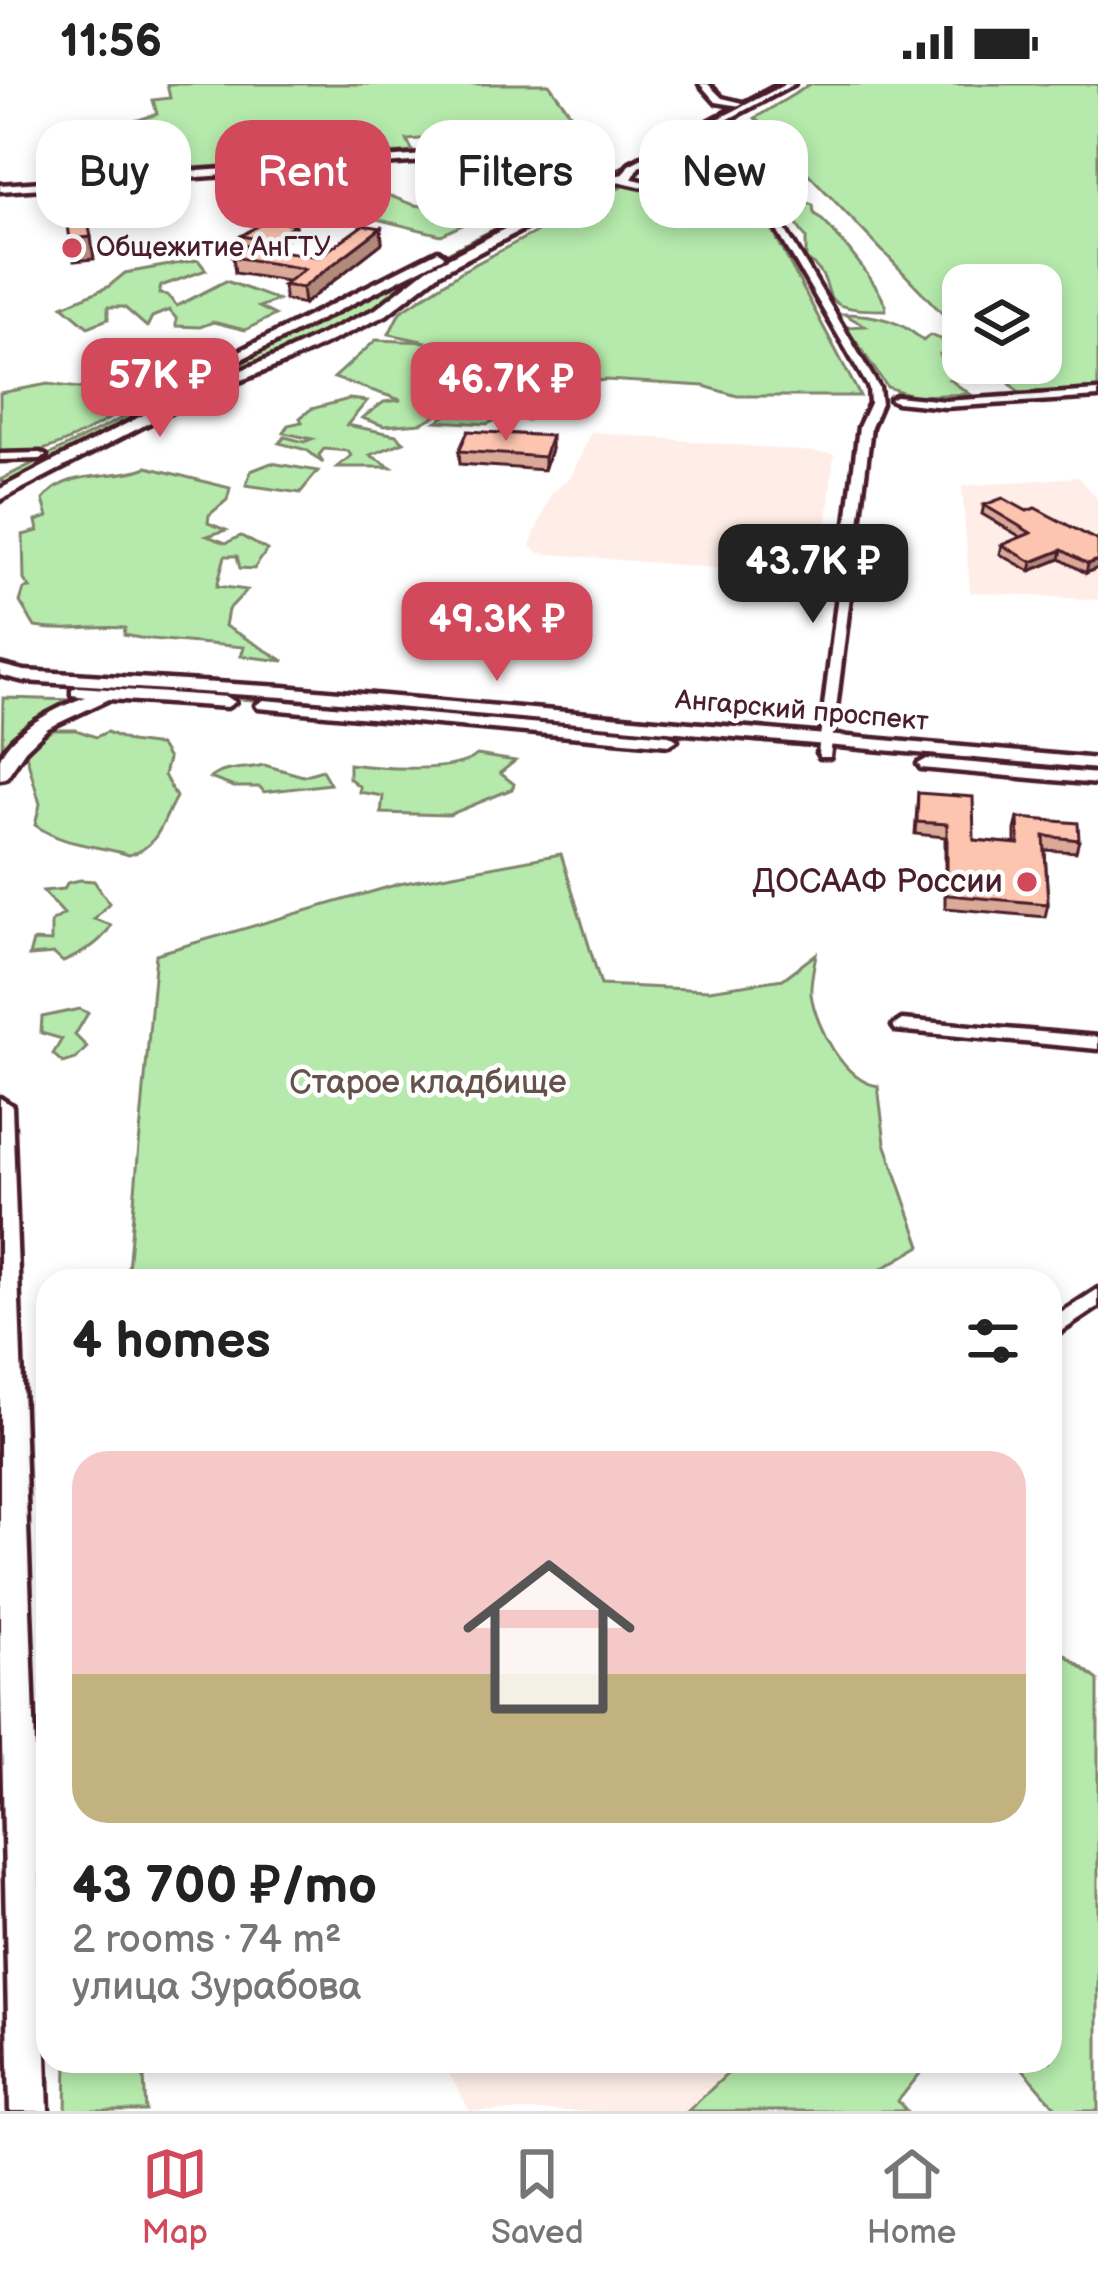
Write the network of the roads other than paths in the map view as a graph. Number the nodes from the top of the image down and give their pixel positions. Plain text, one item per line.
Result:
1 (704, 84) edge
2 (772, 84) edge
3 (789, 84) edge
4 (741, 104) junction
5 (415, 159) edge
6 (615, 171) edge
7 (615, 173) edge
8 (0, 188) edge
9 (499, 228) edge
10 (510, 228) edge
11 (1098, 394) edge
12 (875, 398) junction
13 (895, 404) junction
14 (865, 427) junction
15 (40, 456) junction
16 (0, 457) edge
17 (0, 475) edge
18 (0, 495) edge
19 (0, 670) edge
20 (0, 687) edge
21 (160, 690) junction
22 (124, 694) junction
23 (825, 747) junction
24 (1098, 764) edge
25 (0, 774) edge
26 (1098, 779) edge
27 (902, 1026) dead end
28 (1098, 1042) edge
29 (0, 1106) edge
30 (1098, 1297) edge
31 (1062, 1322) edge
32 (6, 1564) edge
33 (34, 1815) edge
34 (29, 2111) edge

1 - 4 street
2 - 4 main road
3 - 4 main road
4 - 6 main road
5 - 8 street
7 - 12 street
9 - 15 main road
10 - 18 main road
11 - 13 street
12 - 13 street
12 - 14 street
13 - 14 street
14 - 23 street
15 - 16 street
15 - 17 main road
19 - 21 street, Ангарский проспект
20 - 22 street, Ангарский проспект
21 - 22 street, Ангарский проспект
21 - 23 street, Ангарский проспект
22 - 25 street
23 - 24 street, Ангарский проспект
23 - 26 street, Ангарский проспект
27 - 28 street
29 - 32 main road
30 - 31 street
32 - 33 main road
33 - 34 main road

